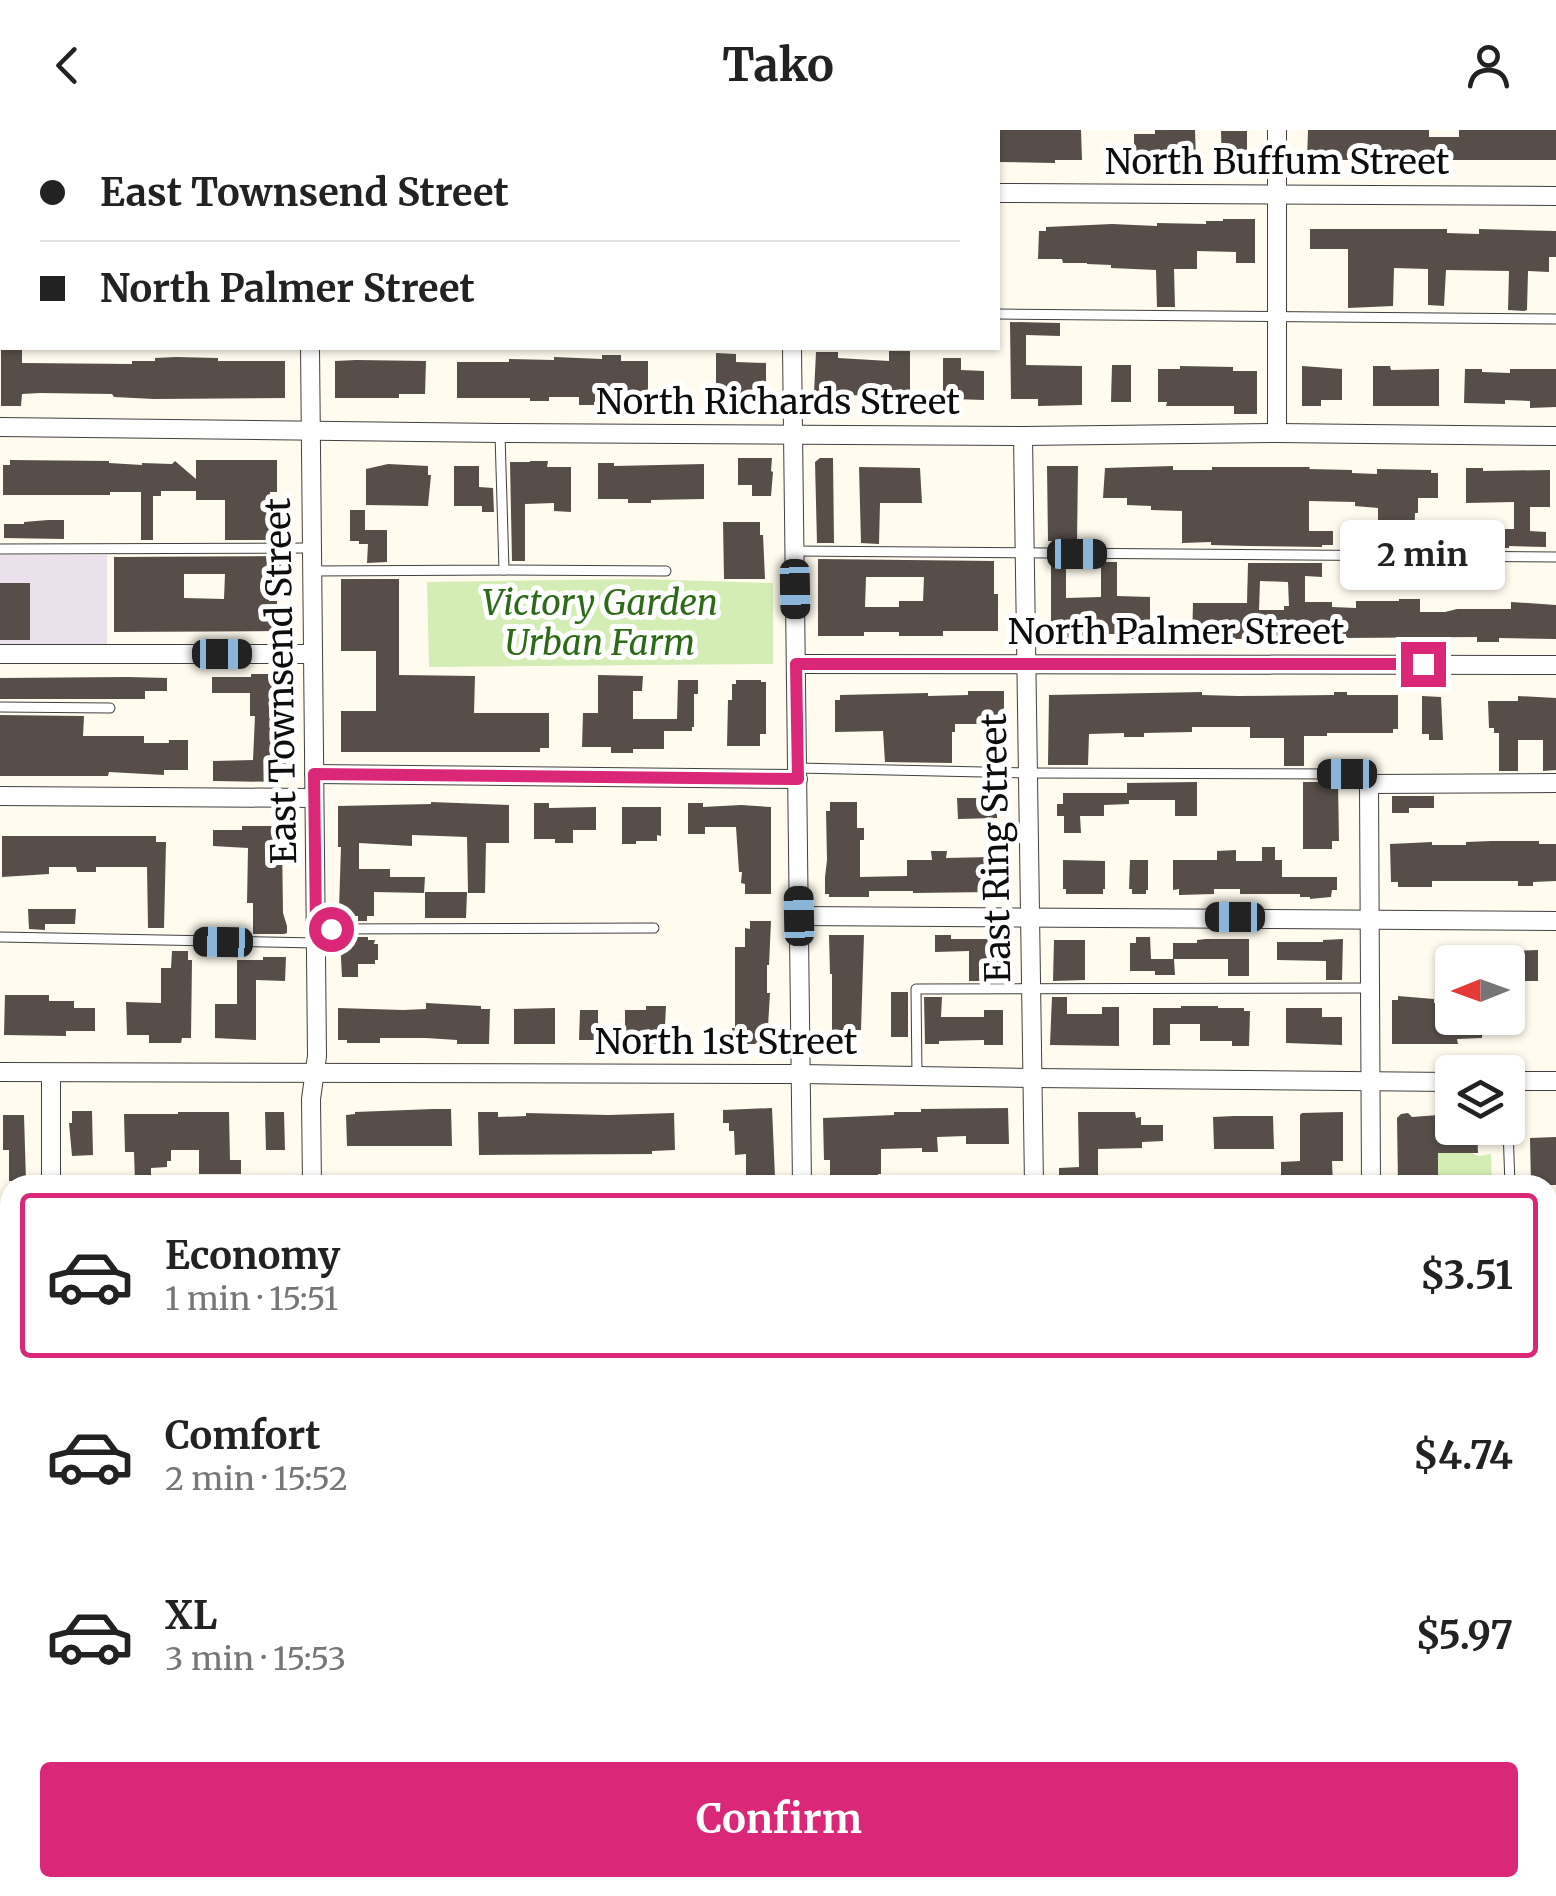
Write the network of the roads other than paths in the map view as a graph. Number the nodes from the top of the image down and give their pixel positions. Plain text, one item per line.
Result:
1 (1277, 130) edge
2 (1000, 193) edge
3 (1277, 194) junction
4 (1556, 196) edge
5 (1000, 314) edge
6 (1278, 315) junction
7 (1556, 319) edge
8 (310, 350) edge
9 (792, 350) edge
10 (0, 427) edge
11 (310, 430) junction
12 (500, 433) junction
13 (1278, 433) junction
14 (793, 434) junction
15 (1023, 436) junction
16 (1556, 436) edge
17 (312, 548) junction
18 (0, 549) edge
19 (794, 551) junction
20 (1024, 553) junction
21 (1556, 556) edge
22 (504, 570) junction
23 (312, 571) junction
24 (666, 571) dead end
25 (0, 654) edge
26 (314, 654) junction
27 (796, 664) junction
28 (1025, 665) junction
29 (1556, 665) edge
30 (0, 707) edge
31 (110, 708) dead end
32 (797, 773) junction
33 (1028, 773) junction
34 (314, 774) junction
35 (1556, 783) edge
36 (1369, 784) junction
37 (0, 796) edge
38 (314, 798) junction
39 (799, 916) junction
40 (1030, 916) junction
41 (1370, 918) junction
42 (1556, 921) edge
43 (654, 928) dead end
44 (316, 936) junction
45 (0, 937) edge
46 (1370, 988) junction
47 (1032, 989) junction
48 (0, 1072) edge
49 (51, 1073) junction
50 (314, 1074) junction
51 (801, 1074) junction
52 (917, 1076) junction
53 (1033, 1078) junction
54 (1525, 1081) edge
55 (1556, 1081) edge
56 (1370, 1082) junction
57 (1435, 1082) edge
58 (1509, 1145) edge
59 (51, 1175) edge
60 (312, 1175) edge
61 (802, 1175) edge
62 (1034, 1175) edge
63 (1371, 1175) edge
64 (1510, 1175) edge

1 - 3 street
2 - 3 street, North Buffum Street
3 - 4 street, North Buffum Street
3 - 6 street
5 - 6 lane
6 - 7 lane
6 - 13 street
8 - 11 street, East Townsend Street
9 - 14 street
10 - 11 street, North Richards Street
11 - 12 street, North Richards Street
11 - 17 street, East Townsend Street
12 - 14 street, North Richards Street
12 - 22 lane
13 - 15 street, North Richards Street
13 - 16 street, North Richards Street
14 - 15 street, North Richards Street
14 - 19 street
15 - 20 street, East Ring Street
17 - 18 lane
17 - 23 street, East Townsend Street
19 - 20 lane
19 - 27 street
20 - 21 lane
20 - 28 street, East Ring Street
22 - 23 lane
22 - 24 lane
23 - 26 street, East Townsend Street
25 - 26 street
26 - 34 street, East Townsend Street
27 - 28 street, North Palmer Street
27 - 32 street
28 - 29 street, North Palmer Street
28 - 33 street, East Ring Street
30 - 31 lane
32 - 33 lane
32 - 34 street
32 - 39 street
33 - 36 lane
33 - 40 street, East Ring Street
34 - 38 street, East Townsend Street
35 - 36 street
36 - 41 street
37 - 38 street
38 - 44 street, East Townsend Street
39 - 40 street
39 - 51 street
40 - 41 street
40 - 47 street, East Ring Street
41 - 42 street
41 - 46 street
43 - 44 lane
44 - 45 lane
44 - 50 street, East Townsend Street
46 - 47 lane
46 - 56 street
47 - 52 lane
47 - 53 street, East Ring Street
48 - 49 street, North 1st Street
49 - 50 street, North 1st Street
49 - 59 street
50 - 51 street, North 1st Street
50 - 60 street, East Townsend Street
51 - 52 street, North 1st Street
51 - 61 street
52 - 53 street, North 1st Street
53 - 56 street, North 1st Street
53 - 62 street, East Ring Street
54 - 55 street
56 - 57 street, North 1st Street
56 - 63 street
58 - 64 lane

